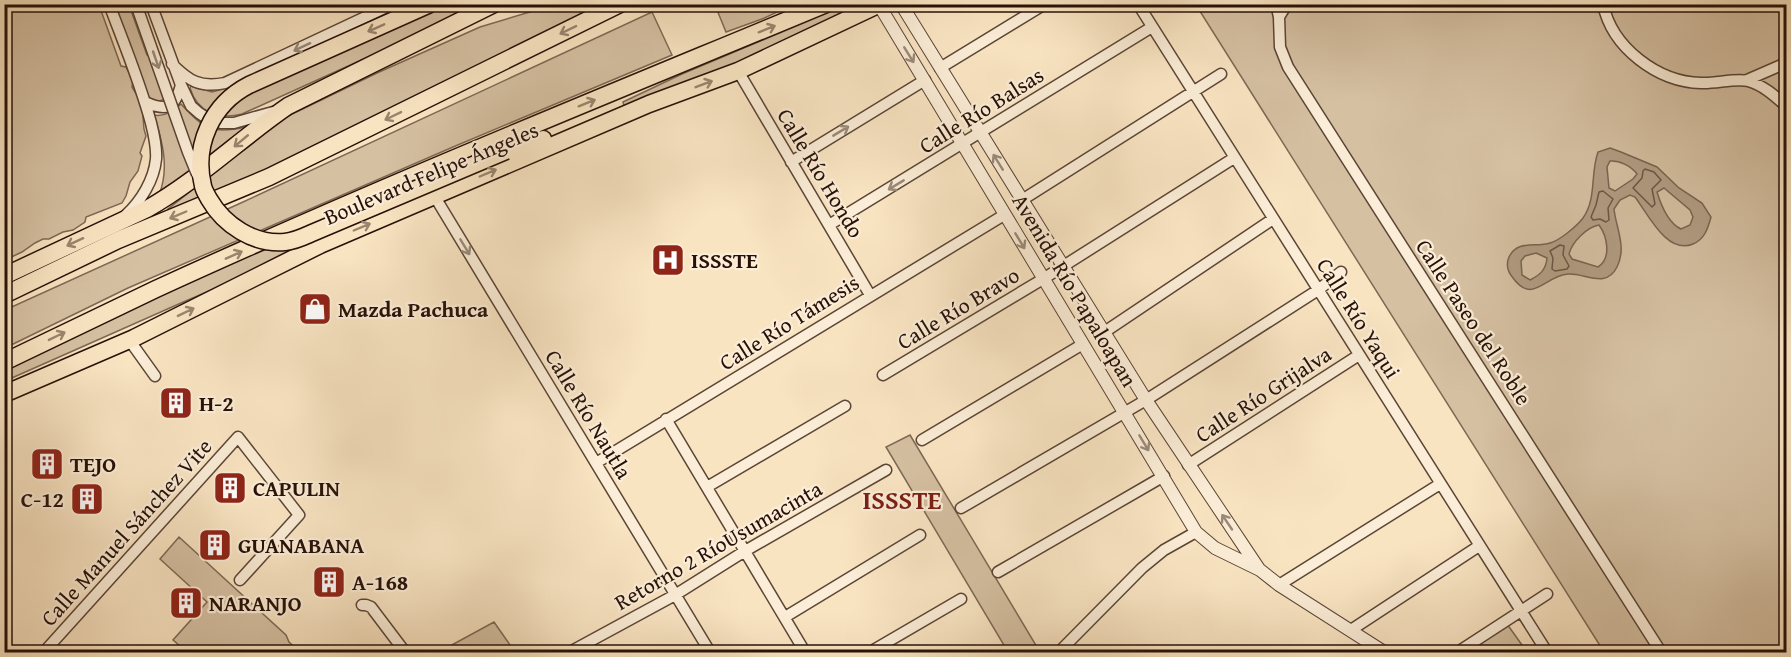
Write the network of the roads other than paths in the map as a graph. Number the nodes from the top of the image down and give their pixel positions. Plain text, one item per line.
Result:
1 (109, 4) edge
2 (136, 4) edge
3 (151, 4) edge
4 (393, 4) edge
5 (430, 4) edge
6 (620, 4) edge
7 (826, 4) edge
8 (901, 4) edge
9 (1045, 4) edge
10 (1138, 4) edge
11 (1276, 4) edge
12 (1287, 4) edge
13 (1603, 4) edge
14 (880, 5) edge
15 (488, 7) edge
16 (1279, 17) junction
17 (1152, 27) junction
18 (1786, 63) edge
19 (172, 64) junction
20 (940, 68) junction
21 (738, 71) junction
22 (1221, 74) dead end
23 (925, 80) junction
24 (1747, 80) junction
25 (181, 85) junction
26 (1193, 93) junction
27 (145, 102) junction
28 (649, 104) junction
29 (288, 106) junction
30 (1786, 106) edge
31 (557, 116) junction
32 (980, 134) junction
33 (964, 144) junction
34 (525, 146) junction
35 (1234, 158) junction
36 (791, 162) junction
37 (203, 188) junction
38 (435, 196) junction
39 (1022, 200) junction
40 (1004, 215) junction
41 (1273, 219) junction
42 (119, 222) junction
43 (830, 225) junction
44 (1062, 266) junction
45 (53, 272) junction
46 (1341, 272) dead end
47 (4, 277) edge
48 (1043, 279) junction
49 (1318, 290) junction
50 (4, 295) edge
51 (870, 295) junction
52 (1104, 333) junction
53 (134, 338) junction
54 (1083, 344) junction
55 (1359, 355) junction
56 (4, 362) edge
57 (883, 375) dead end
58 (155, 376) dead end
59 (4, 394) edge
60 (1146, 400) junction
61 (845, 406) dead end
62 (1125, 413) junction
63 (666, 419) junction
64 (922, 440) dead end
65 (596, 462) junction
66 (1188, 465) junction
67 (886, 470) dead end
68 (1164, 476) junction
69 (1440, 484) junction
70 (707, 487) junction
71 (961, 508) dead end
72 (1196, 532) junction
73 (920, 535) dead end
74 (1479, 546) junction
75 (745, 551) junction
76 (1260, 570) junction
77 (998, 572) dead end
78 (240, 580) dead end
79 (1279, 585) junction
80 (675, 594) junction
81 (1547, 594) dead end
82 (961, 599) dead end
83 (362, 605) dead end
84 (1521, 612) junction
85 (785, 617) junction
86 (1351, 630) junction
87 (44, 652) edge
88 (405, 652) edge
89 (570, 652) edge
90 (710, 652) edge
91 (805, 652) edge
92 (870, 652) edge
93 (1059, 652) edge
94 (1384, 652) edge
95 (1458, 652) edge
96 (1547, 652) edge
97 (1661, 652) edge

1 - 27 street
2 -> 37 street, bridge
3 - 19 street
4 -> 19 street
5 -> 37 main road, bridge
6 -> 45 main road
31 -> 7 main road, Boulevard Felipe Ángeles
8 - 20 street, Avenida Río Papaloapan
9 - 20 street
10 - 17 street, Calle Río Yaqui
11 - 16 street, Calle Paseo del Roble
12 - 16 street
13 - 24 street
14 - 21 main road, Boulevard Felipe Ángeles
14 -> 23 street, Avenida Río Papaloapan
15 - 29 main road
16 - 97 street, Calle Paseo del Roble
17 - 26 street, Calle Río Yaqui
17 - 32 street, Calle Río Balsas
18 - 24 street
19 - 25 street
20 - 32 street, Avenida Río Papaloapan
28 -> 21 main road, Boulevard Felipe Ángeles
21 - 36 street, Calle Río Hondo
22 - 26 street
23 - 33 street, Avenida Río Papaloapan
36 -> 23 street
24 - 30 street
25 - 27 street
25 - 29 street
26 - 35 street, Calle Río Yaqui
26 - 39 street
27 - 42 street
28 - 34 main road
38 -> 28 main road, Boulevard Felipe Ángeles
29 -> 42 main road
31 - 34 main road
56 -> 31 main road, Boulevard Felipe Ángeles
32 - 33 street, Calle Río Balsas
39 -> 32 street, Avenida Río Papaloapan
33 - 40 street, Avenida Río Papaloapan
33 -> 43 street, Calle Río Balsas
34 - 37 main road, bridge
35 - 41 street, Calle Río Yaqui
35 - 44 street, Calle Río Bravo
36 - 43 street, Calle Río Hondo
53 -> 38 main road, Boulevard Felipe Ángeles
38 -> 65 street, Calle Río Nautla
39 - 44 street, Avenida Río Papaloapan
40 -> 48 street, Avenida Río Papaloapan
40 - 51 street, Calle Río Támesis
41 - 49 street, Calle Río Yaqui
41 - 52 street
42 -> 47 main road
43 - 51 street, Calle Río Hondo
44 - 48 street, Calle Río Bravo
44 - 52 street, Avenida Río Papaloapan
45 - 47 main road
45 - 50 main road
46 - 49 street
48 - 54 street, Avenida Río Papaloapan
48 - 57 street, Calle Río Bravo
49 - 55 street, Calle Río Yaqui
49 - 60 street
51 - 63 street, Calle Río Támesis
52 - 60 street, Avenida Río Papaloapan
53 - 58 street
53 - 59 main road, Boulevard Felipe Ángeles
54 - 62 street, Avenida Río Papaloapan
54 - 64 street
55 - 66 street, Calle Río Grijalva
55 - 69 street, Calle Río Yaqui
60 - 62 street
60 - 66 street, Avenida Río Papaloapan
61 - 70 street
62 -> 68 street, Avenida Río Papaloapan
62 - 71 street
63 - 65 street, Calle Río Támesis
63 - 70 street
65 - 80 street, Calle Río Nautla
76 -> 66 street, Avenida Río Papaloapan
67 - 75 street, Retorno 2 RíoUsumacinta
68 - 72 street, Avenida Río Papaloapan
68 - 77 street
69 - 74 street, Calle Río Yaqui
69 - 79 street
70 - 75 street
72 - 76 street, Avenida Río Papaloapan
72 - 93 street
73 - 85 street
74 - 84 street, Calle Río Yaqui
74 - 86 street
75 - 80 street, Retorno 2 RíoUsumacinta
75 - 85 street
76 - 79 street, Avenida Río Papaloapan
78 - 87 street, Calle Manuel Sánchez Vite
79 - 86 street, Avenida Río Papaloapan
80 - 89 street, Retorno 2 RíoUsumacinta
80 - 90 street, Calle Río Nautla
81 - 84 street
82 - 92 street
83 - 88 street
84 - 95 street
84 - 96 street, Calle Río Yaqui
85 - 91 street
86 - 94 street, Avenida Río Papaloapan

